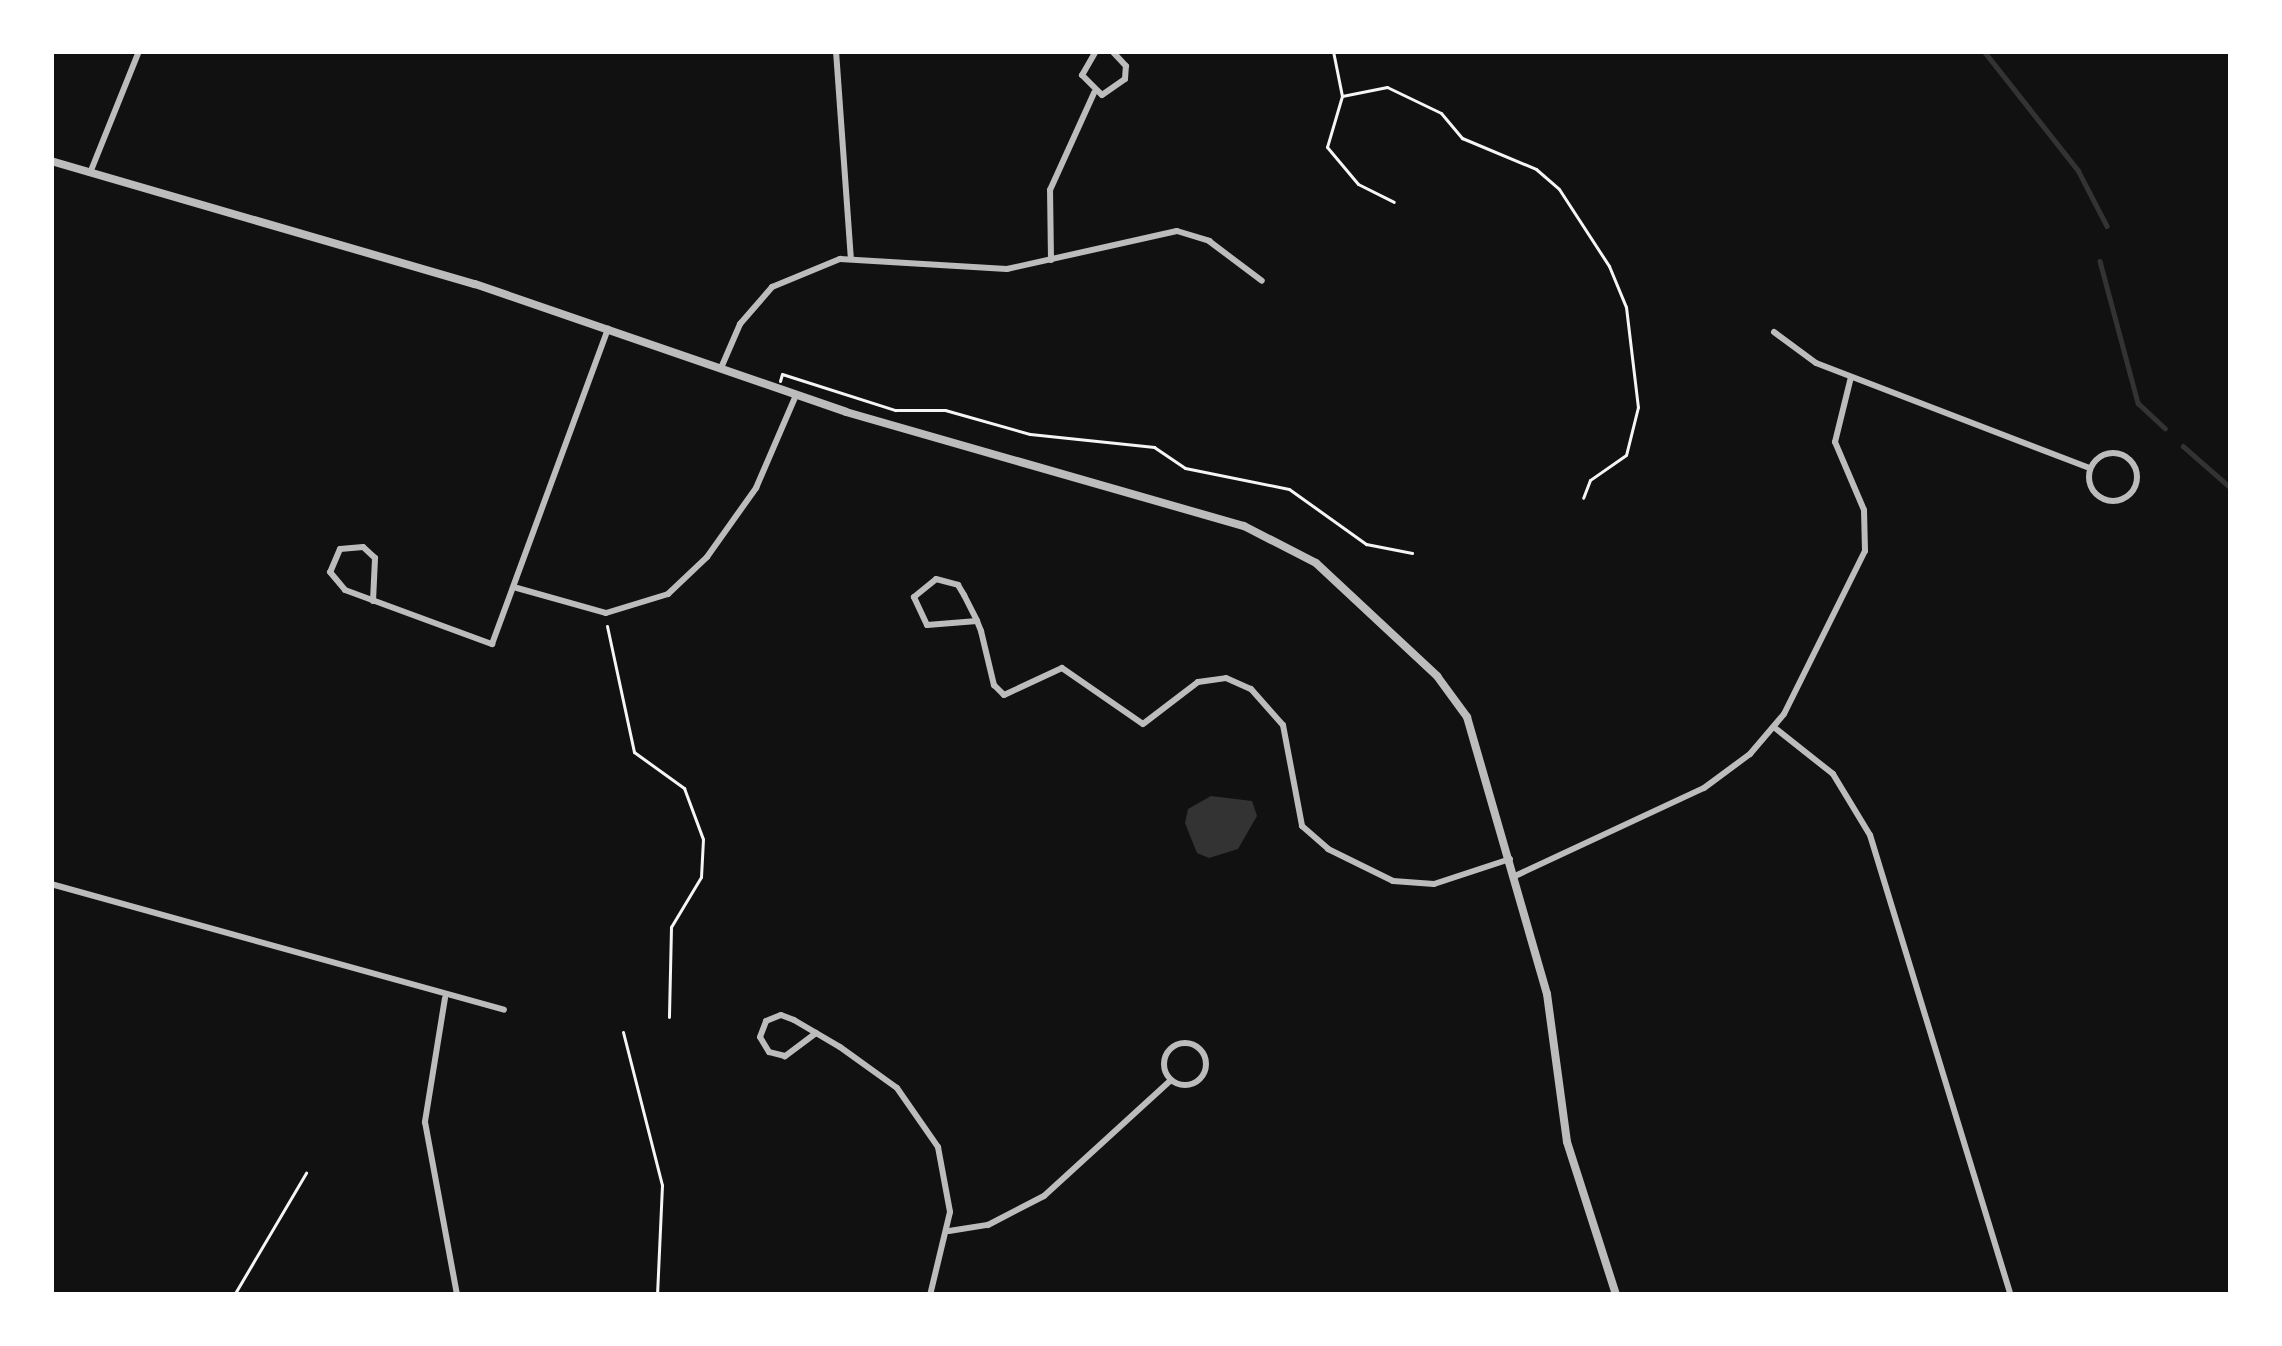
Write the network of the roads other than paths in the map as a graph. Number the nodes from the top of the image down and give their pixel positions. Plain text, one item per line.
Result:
1 (139, 51) edge
2 (836, 51) edge
3 (1096, 51) edge
4 (1112, 51) edge
5 (1094, 93) junction
6 (51, 161) edge
7 (90, 173) junction
8 (851, 258) junction
9 (1051, 260) junction
10 (1262, 281) dead end
11 (608, 329) junction
12 (1774, 332) dead end
13 (721, 368) junction
14 (1852, 377) junction
15 (796, 395) junction
16 (2090, 468) junction
17 (516, 588) junction
18 (373, 601) junction
19 (976, 621) junction
20 (1774, 728) junction
21 (1510, 859) junction
22 (1515, 876) junction
23 (51, 884) edge
24 (445, 996) junction
25 (504, 1010) dead end
26 (816, 1033) junction
27 (1171, 1080) junction
28 (949, 1231) junction
29 (457, 1295) edge
30 (930, 1295) edge
31 (1616, 1295) edge
32 (2011, 1295) edge

1 - 7 street
2 - 8 street
3 - 5 street
4 - 5 street
5 - 9 street
6 - 7 street
7 - 11 street
8 - 9 street
8 - 13 street
9 - 10 street
11 - 13 street
11 - 17 street
12 - 14 street
13 - 15 street
14 - 16 street
14 - 20 street
15 - 17 street
15 - 21 street
16 - 16 street
17 - 18 street
18 - 18 street
19 - 19 street
19 - 21 street
20 - 22 street
20 - 32 street
21 - 22 street
22 - 31 street
23 - 24 street
24 - 25 street
24 - 29 street
26 - 26 street
26 - 28 street
27 - 27 street
27 - 28 street
28 - 30 street

